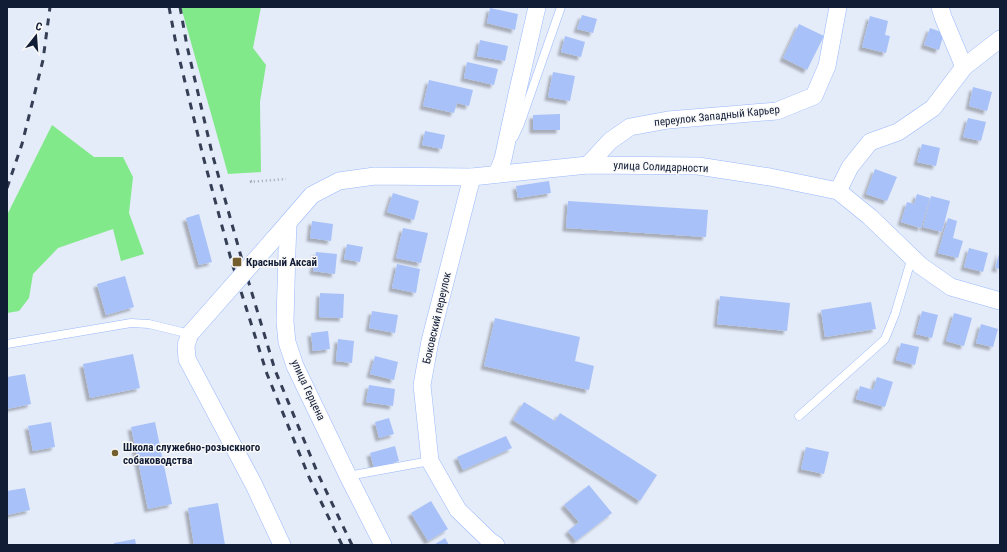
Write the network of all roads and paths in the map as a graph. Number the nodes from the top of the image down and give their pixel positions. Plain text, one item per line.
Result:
1 (537, 7) edge
2 (561, 7) edge
3 (838, 7) edge
4 (940, 7) edge
5 (1000, 39) edge
6 (964, 67) junction
7 (588, 165) junction
8 (500, 166) junction
9 (472, 177) junction
10 (286, 179) dead end
11 (252, 181) dead end
12 (838, 191) junction
13 (288, 223) junction
14 (912, 257) junction
15 (1000, 301) edge
16 (190, 334) junction
17 (7, 344) edge
18 (799, 416) dead end
19 (430, 461) junction
20 (348, 476) junction
21 (282, 545) edge
22 (384, 545) edge
23 (496, 545) edge

1 - 8 street
2 - 8 lane
3 - 7 street, переулок Западный Карьер
4 - 6 street
5 - 6 street
6 - 12 street
7 - 8 street, улица Солидарности
7 - 12 street, улица Солидарности
8 - 9 street, улица Солидарности
9 - 13 street, улица Солидарности
9 - 19 street, Боковский переулок
10 - 11 path
12 - 14 street, улица Солидарности
13 - 16 street, улица Солидарности, bridge
13 - 20 street, улица Герцена
14 - 15 street, улица Солидарности
14 - 18 lane
16 - 17 lane
16 - 21 street
19 - 20 lane
19 - 23 street
20 - 22 street, улица Герцена

